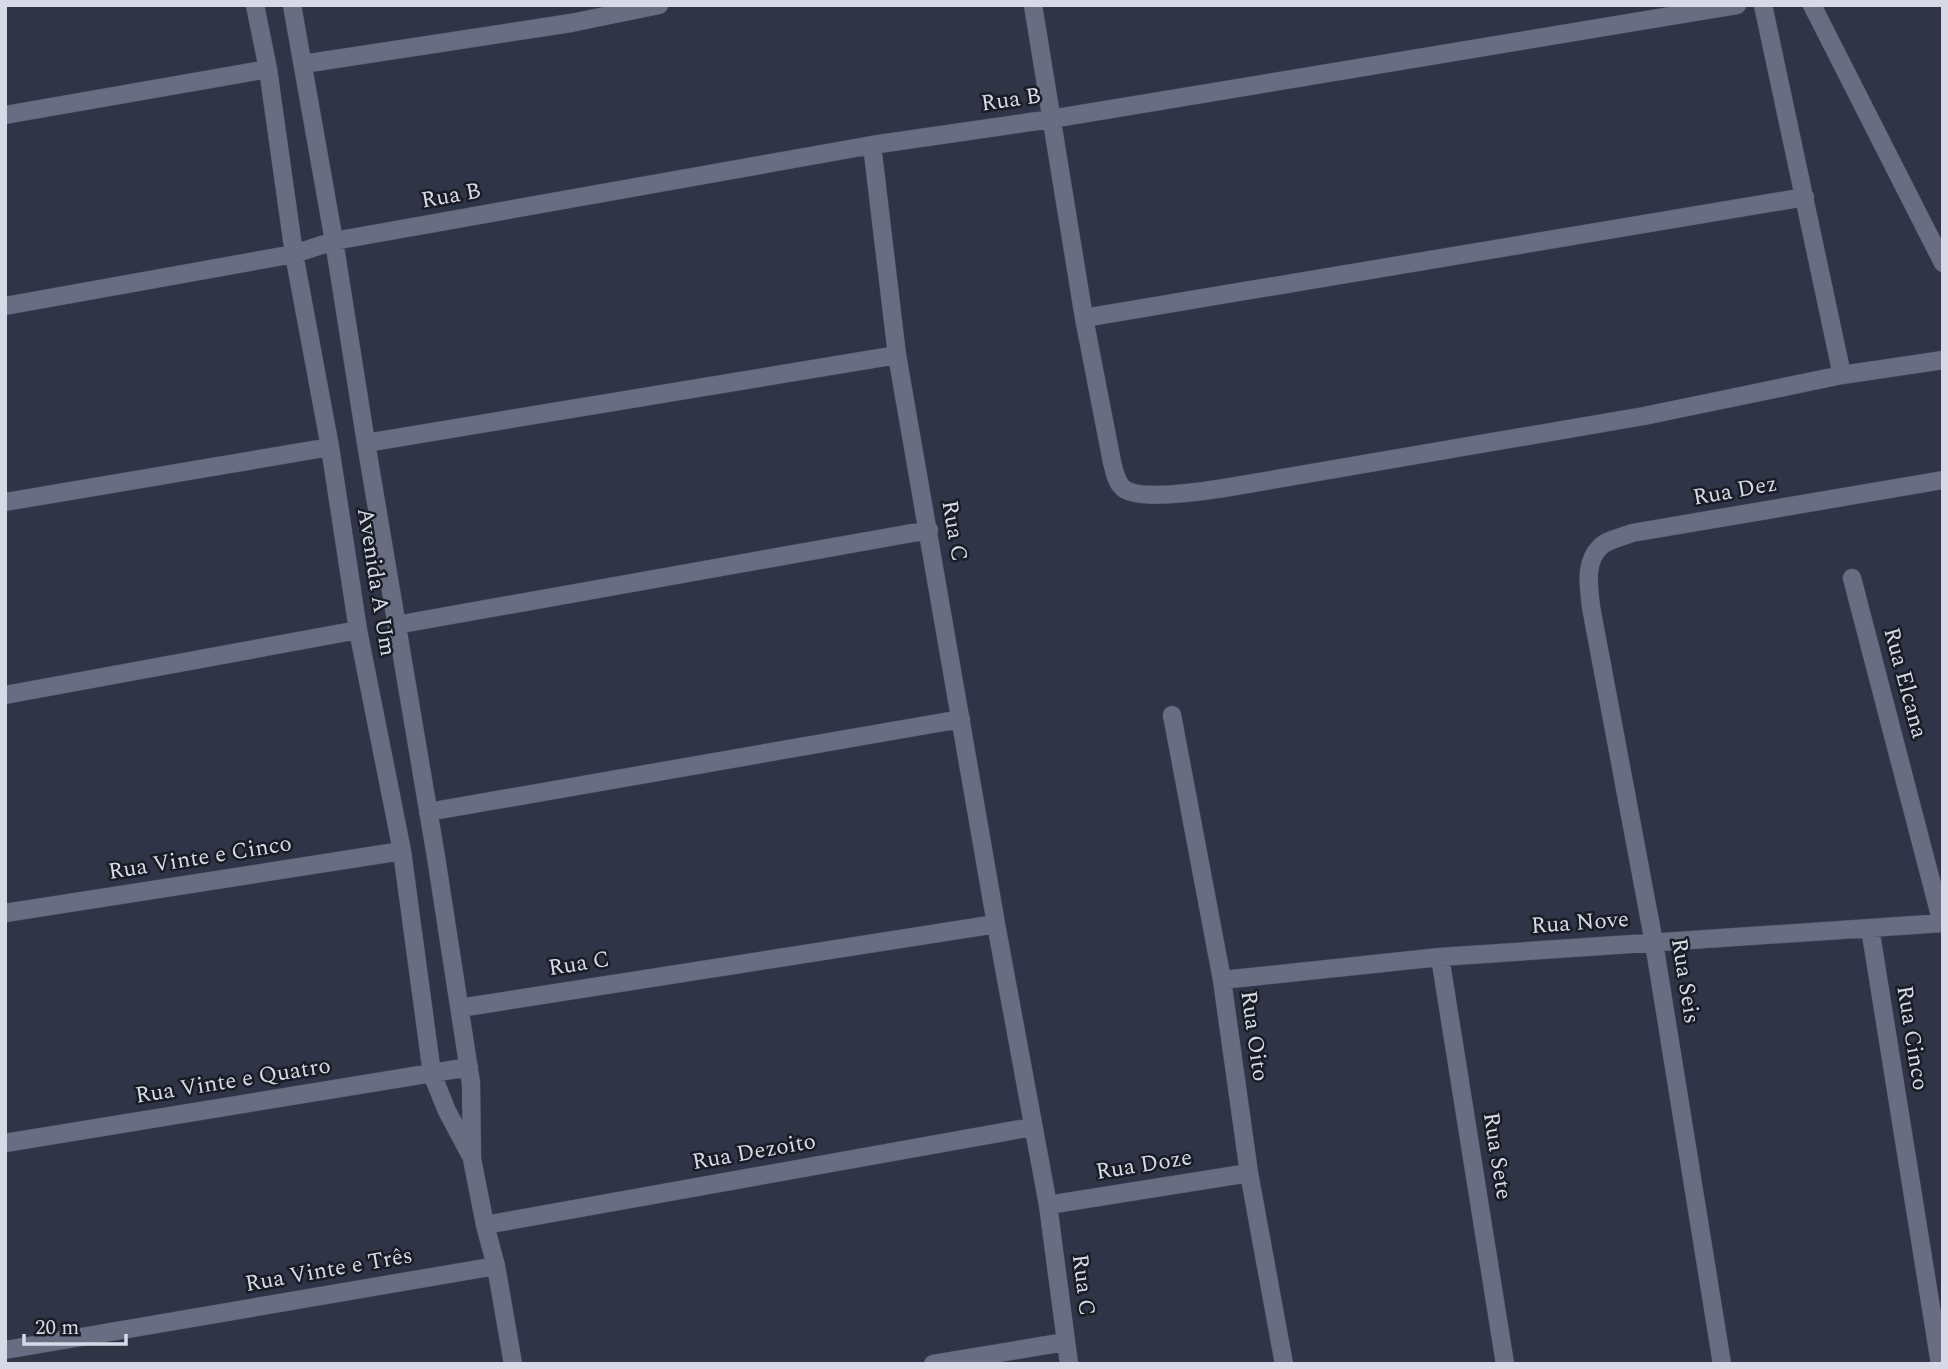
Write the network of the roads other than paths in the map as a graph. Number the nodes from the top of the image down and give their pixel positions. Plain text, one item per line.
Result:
1 (256, 5) edge
2 (292, 5) edge
3 (659, 5) edge
4 (1033, 5) edge
5 (1737, 5) edge
6 (1763, 5) edge
7 (1812, 5) edge
8 (303, 64) junction
9 (268, 69) junction
10 (5, 115) edge
11 (1051, 119) junction
12 (872, 145) junction
13 (1805, 197) junction
14 (334, 241) junction
15 (294, 254) junction
16 (1943, 263) edge
17 (5, 306) edge
18 (1084, 318) junction
19 (897, 355) junction
20 (1943, 360) edge
21 (1842, 375) junction
22 (366, 443) junction
23 (330, 447) junction
24 (1943, 480) edge
25 (5, 502) edge
26 (929, 530) junction
27 (1852, 578) dead end
28 (1591, 607) joint
29 (396, 625) junction
30 (358, 630) junction
31 (5, 695) edge
32 (1172, 715) dead end
33 (961, 719) junction
34 (428, 812) junction
35 (402, 851) junction
36 (5, 914) edge
37 (1942, 923) edge
38 (996, 924) junction
39 (1870, 928) junction
40 (1654, 943) junction
41 (1440, 957) junction
42 (1222, 980) junction
43 (460, 1008) junction
44 (468, 1067) junction
45 (432, 1074) junction
46 (1032, 1127) junction
47 (5, 1143) edge
48 (472, 1159) junction
49 (1249, 1173) junction
50 (1048, 1205) junction
51 (485, 1226) junction
52 (496, 1266) junction
53 (1065, 1342) junction
54 (5, 1350) edge
55 (513, 1364) edge
56 (933, 1364) edge
57 (1069, 1364) edge
58 (1284, 1364) edge
59 (1505, 1364) edge
60 (1722, 1364) edge
61 (1940, 1364) edge

1 - 9 street, Avenida A Um
2 - 8 street, Avenida A Um
3 - 8 street
4 - 11 street
5 - 11 street, Rua B
6 - 13 street
7 - 16 street
8 - 14 street, Avenida A Um
9 - 10 street
9 - 15 street, Avenida A Um
11 - 12 street, Rua B
11 - 18 street
12 - 14 street, Rua B
12 - 19 street, Rua C
13 - 18 street
13 - 21 street
14 - 15 street, Rua B
14 - 22 street, Avenida A Um
15 - 17 street, Rua B
15 - 23 street, Avenida A Um
18 - 21 street
19 - 22 street
19 - 26 street, Rua C
20 - 21 street
22 - 29 street, Avenida A Um
23 - 25 street
23 - 30 street, Avenida A Um
24 - 28 street, Rua Dez
26 - 29 street
26 - 33 street, Rua C
27 - 37 street, Rua Elcana
28 - 40 street, Rua Seis
29 - 34 street, Avenida A Um
30 - 31 street
30 - 35 street, Avenida A Um
32 - 42 street, Rua Oito
33 - 34 street
33 - 38 street, Rua C
34 - 43 street, Avenida A Um
35 - 36 street, Rua Vinte e Cinco
35 - 45 street, Avenida A Um
37 - 39 street, Rua Nove
38 - 43 street, Rua C
38 - 46 street, Rua C
39 - 40 street, Rua Nove
39 - 61 street, Rua Cinco
40 - 41 street, Rua Nove
40 - 60 street, Rua Seis
41 - 42 street, Rua Nove
41 - 59 street, Rua Sete
42 - 49 street, Rua Oito
43 - 44 street, Avenida A Um
44 - 45 street, Rua Vinte e Quatro
44 - 48 street, Avenida A Um
45 - 47 street, Rua Vinte e Quatro
45 - 48 street, Avenida A Um
46 - 50 street, Rua C
46 - 51 street, Rua Dezoito
48 - 51 street, Avenida A Um
49 - 50 street, Rua Doze
49 - 58 street, Rua Oito
50 - 53 street, Rua C
51 - 52 street, Avenida A Um
52 - 54 street, Rua Vinte e Três
52 - 55 street, Avenida A Um
53 - 56 street
53 - 57 street, Rua C

